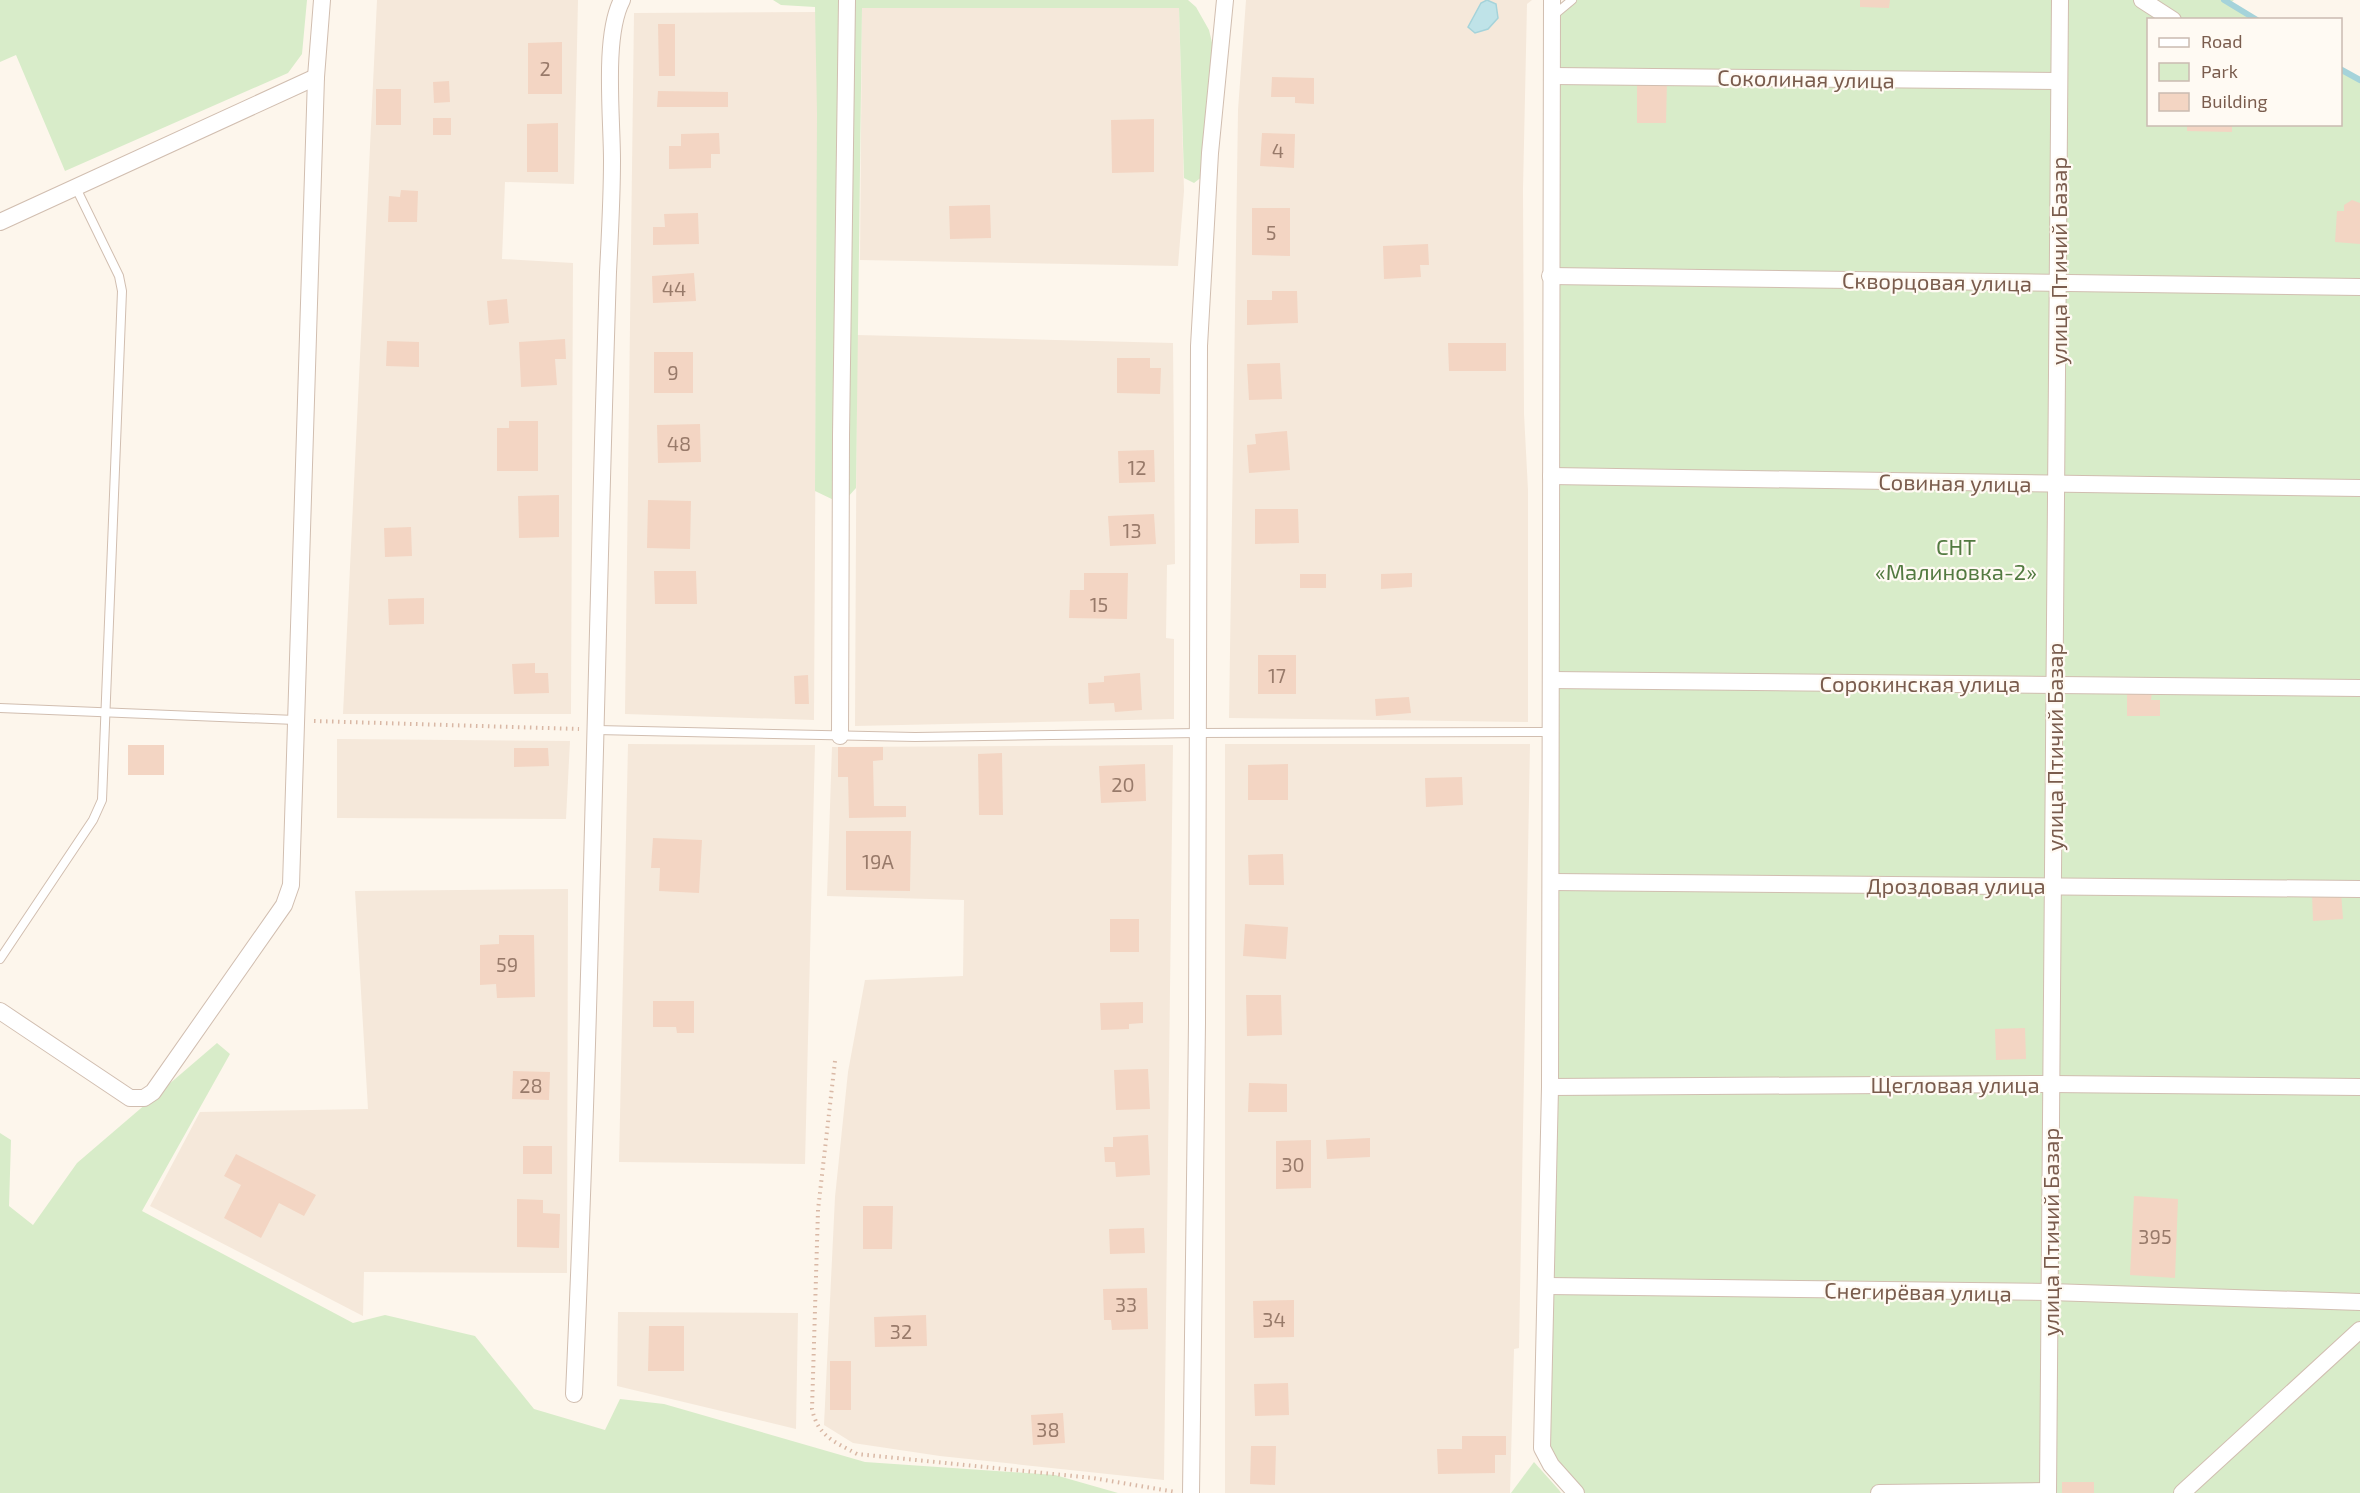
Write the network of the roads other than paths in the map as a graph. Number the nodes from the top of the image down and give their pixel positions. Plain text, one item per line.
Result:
1 (322, 0) edge
2 (622, 0) edge
3 (847, 0) edge
4 (1225, 0) edge
5 (1572, 0) edge
6 (2060, 0) edge
7 (2142, 0) edge
8 (1553, 8) edge
9 (2170, 18) edge
10 (1553, 76) junction
11 (316, 77) junction
12 (2059, 81) junction
13 (76, 188) junction
14 (0, 222) edge
15 (1550, 276) junction
16 (2057, 283) junction
17 (2360, 287) edge
18 (1551, 476) junction
19 (2056, 483) junction
20 (2360, 488) edge
21 (1551, 680) junction
22 (2054, 684) junction
23 (2360, 688) edge
24 (0, 708) edge
25 (106, 712) junction
26 (295, 720) junction
27 (597, 730) junction
28 (1551, 732) junction
29 (1198, 733) junction
30 (840, 735) junction
31 (1552, 882) junction
32 (2053, 885) junction
33 (2360, 889) edge
34 (0, 959) edge
35 (0, 1011) edge
36 (2051, 1084) junction
37 (1550, 1087) junction
38 (2360, 1088) edge
39 (1547, 1286) junction
40 (2049, 1292) junction
41 (2360, 1302) edge
42 (2360, 1330) edge
43 (574, 1394) dead end
44 (2048, 1492) edge
45 (1191, 1493) edge
46 (1576, 1493) edge
47 (1879, 1493) edge
48 (2182, 1493) edge

1 - 11 street
2 - 27 street
3 - 30 street
4 - 29 street
5 - 8 lane
6 - 12 street, улица Птичий Базар
7 - 9 street
8 - 10 street
10 - 12 street, Соколиная улица
10 - 15 street
11 - 13 street
11 - 26 street
12 - 16 street, улица Птичий Базар
13 - 14 street
13 - 25 lane
15 - 16 street, Скворцовая улица
15 - 18 street
16 - 17 street, Скворцовая улица
16 - 19 street, улица Птичий Базар
18 - 19 street, Совиная улица
18 - 21 street
19 - 20 street, Совиная улица
19 - 22 street, улица Птичий Базар
21 - 22 street, Сорокинская улица
21 - 28 street
22 - 23 street, Сорокинская улица
22 - 32 street, улица Птичий Базар
24 - 25 lane
25 - 26 lane
25 - 34 lane
26 - 35 street
27 - 30 lane
27 - 43 street
28 - 29 lane
28 - 31 street
29 - 30 lane
29 - 45 street
31 - 32 street, Дроздовая улица
31 - 37 street
32 - 33 street, Дроздовая улица
32 - 36 street, улица Птичий Базар
36 - 37 street, Щегловая улица
36 - 38 street, Щегловая улица
36 - 40 street, улица Птичий Базар
37 - 39 street
39 - 40 street, Снегирёвая улица
39 - 46 street
40 - 41 street, Снегирёвая улица
40 - 44 street, улица Птичий Базар
42 - 48 street
44 - 47 street

